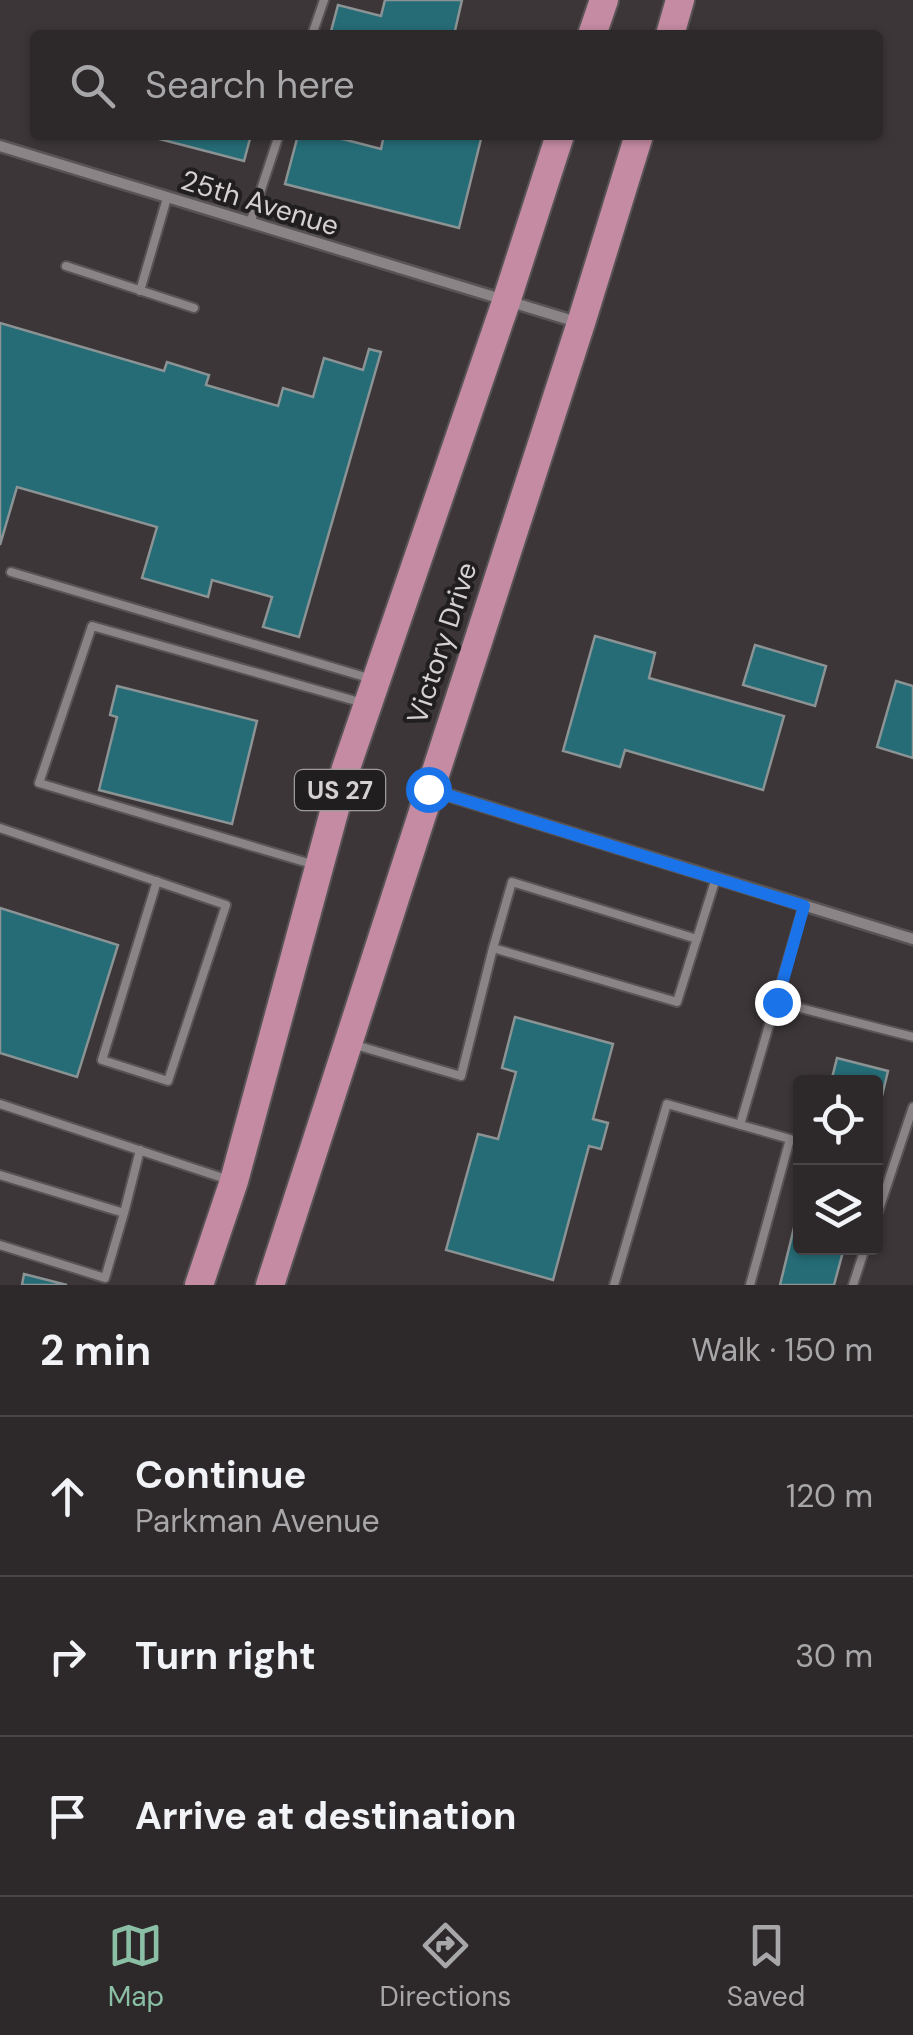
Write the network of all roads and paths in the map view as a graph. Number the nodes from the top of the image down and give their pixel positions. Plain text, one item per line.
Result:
1 (324, 0) edge
2 (604, 0) edge
3 (680, 0) edge
4 (314, 30) edge
5 (594, 30) edge
6 (671, 30) edge
7 (277, 140) edge
8 (558, 140) edge
9 (637, 140) edge
10 (0, 146) edge
11 (166, 198) junction
12 (250, 224) junction
13 (66, 266) dead end
14 (140, 291) junction
15 (506, 302) junction
16 (194, 308) dead end
17 (580, 323) junction
18 (11, 572) dead end
19 (372, 692) junction
20 (428, 789) junction
21 (0, 828) edge
22 (319, 867) junction
23 (716, 878) junction
24 (157, 881) junction
25 (804, 906) junction
26 (697, 939) junction
27 (913, 939) edge
28 (493, 948) junction
29 (777, 1002) junction
30 (913, 1037) edge
31 (348, 1043) junction
32 (0, 1104) edge
33 (913, 1107) edge
34 (740, 1125) junction
35 (140, 1150) junction
36 (0, 1176) edge
37 (234, 1181) junction
38 (883, 1197) edge
39 (124, 1213) junction
40 (0, 1245) edge
41 (864, 1255) edge
42 (106, 1282) edge
43 (199, 1285) edge
44 (270, 1285) edge
45 (614, 1285) edge
46 (750, 1285) edge
47 (853, 1285) edge

1 - 4 lane
2 - 5 highway
3 - 6 highway
7 - 12 lane
8 - 15 highway, Victory Drive / US 27
9 - 17 highway, Victory Drive / US 27
10 - 11 street, 25th Avenue
11 - 12 street, 25th Avenue
11 - 14 lane
12 - 15 street, 25th Avenue
13 - 14 lane
14 - 16 lane
15 - 17 street, 25th Avenue
15 - 19 highway, Victory Drive / US 27
17 - 20 highway, Victory Drive / US 27
18 - 19 lane
19 - 22 highway, Victory Drive / US 27
19 - 22 lane
20 - 23 street
20 - 31 highway, Victory Drive / US 27
21 - 24 lane
22 - 37 highway, Victory Drive / US 27
23 - 25 street
23 - 26 lane
24 - 24 lane
25 - 27 street
25 - 29 lane
26 - 28 lane
26 - 28 lane
28 - 31 lane
29 - 30 lane
29 - 34 lane
31 - 44 highway, Victory Drive / US 27
32 - 35 lane
33 - 38 lane
34 - 45 lane
34 - 46 lane
35 - 37 lane
35 - 39 lane
36 - 39 lane
37 - 43 highway, Victory Drive / US 27
39 - 42 lane
40 - 42 lane
41 - 47 lane

